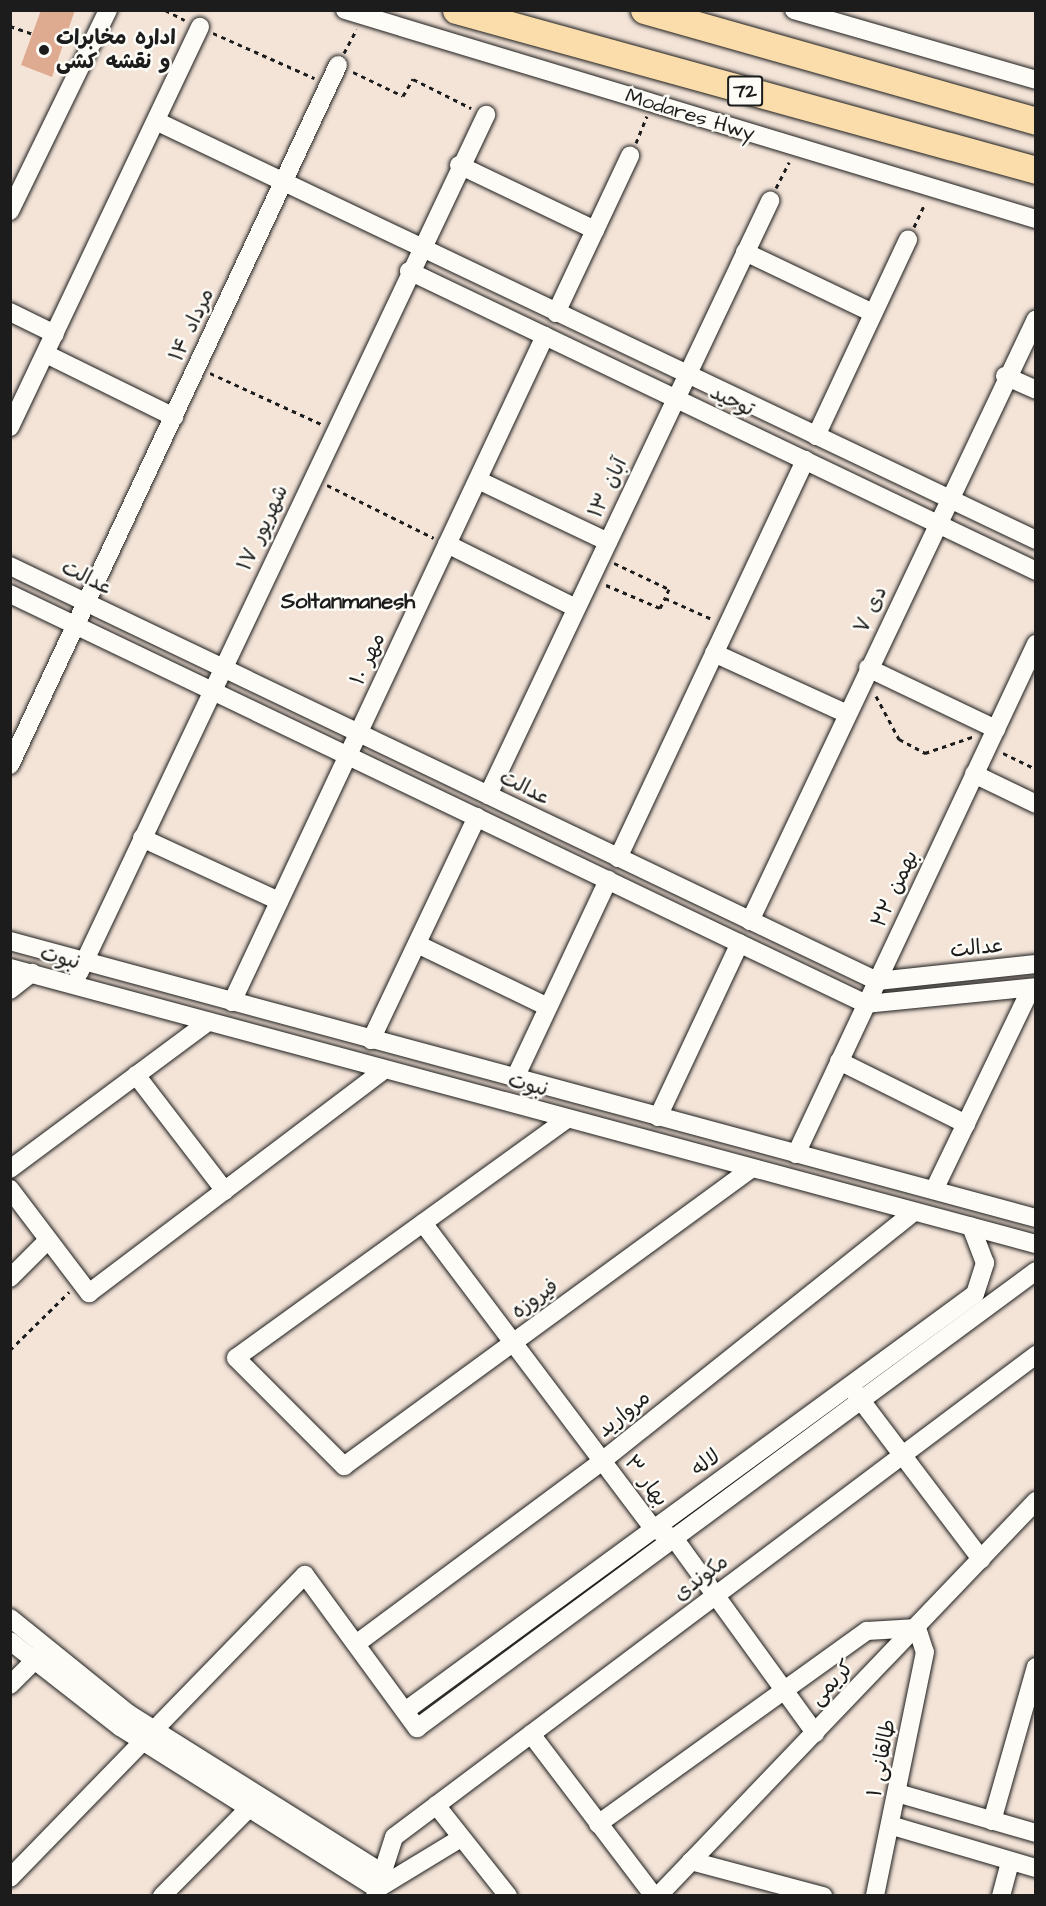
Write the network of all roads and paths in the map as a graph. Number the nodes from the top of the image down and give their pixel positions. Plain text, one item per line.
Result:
1 (108, 10) edge
2 (165, 10) edge
3 (345, 10) edge
4 (456, 10) edge
5 (644, 10) edge
6 (794, 10) edge
7 (363, 16) junction
8 (10, 26) edge
9 (200, 27) junction
10 (33, 34) dead end
11 (338, 65) junction
12 (1035, 80) edge
13 (329, 84) junction
14 (652, 104) junction
15 (486, 115) joint
16 (156, 121) junction
17 (1035, 121) edge
18 (796, 147) junction
19 (630, 156) joint
20 (459, 165) junction
21 (1035, 170) edge
22 (283, 183) junction
23 (932, 188) junction
24 (770, 201) joint
25 (10, 211) edge
26 (1035, 219) edge
27 (595, 230) junction
28 (908, 240) joint
29 (419, 249) junction
30 (745, 252) junction
31 (409, 271) junction
32 (10, 312) edge
33 (873, 313) junction
34 (556, 314) junction
35 (1035, 319) edge
36 (55, 333) junction
37 (545, 336) junction
38 (45, 354) junction
39 (197, 366) junction
40 (687, 375) junction
41 (1005, 376) junction
42 (1035, 390) edge
43 (676, 399) junction
44 (174, 417) junction
45 (10, 428) edge
46 (334, 430) junction
47 (816, 436) junction
48 (805, 460) junction
49 (312, 477) junction
50 (478, 480) junction
51 (948, 499) junction
52 (936, 524) junction
53 (1035, 540) edge
54 (447, 544) junction
55 (604, 549) junction
56 (10, 566) edge
57 (1035, 571) edge
58 (591, 578) junction
59 (10, 594) edge
60 (665, 598) junction
61 (86, 603) junction
62 (576, 608) junction
63 (76, 625) junction
64 (727, 626) junction
65 (1035, 645) edge
66 (714, 653) junction
67 (222, 668) junction
68 (867, 672) junction
69 (212, 690) junction
70 (847, 714) junction
71 (358, 733) junction
72 (992, 737) junction
73 (348, 756) junction
74 (10, 765) edge
75 (1035, 769) edge
76 (974, 774) junction
77 (488, 795) junction
78 (1035, 804) edge
79 (477, 817) junction
80 (142, 838) junction
81 (618, 858) junction
82 (608, 880) junction
83 (279, 901) junction
84 (750, 921) junction
85 (10, 941) edge
86 (417, 944) junction
87 (740, 944) junction
88 (84, 962) junction
89 (1035, 964) edge
90 (10, 968) edge
91 (32, 974) junction
92 (877, 981) junction
93 (74, 985) junction
94 (1033, 988) edge
95 (10, 990) edge
96 (232, 1002) junction
97 (866, 1004) junction
98 (548, 1007) junction
99 (208, 1022) junction
100 (371, 1040) junction
101 (839, 1061) junction
102 (384, 1070) junction
103 (136, 1075) junction
104 (515, 1078) junction
105 (658, 1117) junction
106 (567, 1119) junction
107 (966, 1124) junction
108 (796, 1154) junction
109 (752, 1168) junction
110 (10, 1169) edge
111 (10, 1190) edge
112 (934, 1190) junction
113 (225, 1191) junction
114 (914, 1212) junction
115 (1035, 1218) edge
116 (423, 1223) junction
117 (971, 1227) junction
118 (48, 1240) junction
119 (1035, 1244) edge
120 (1035, 1271) edge
121 (10, 1278) edge
122 (80, 1281) junction
123 (513, 1343) junction
124 (10, 1350) edge
125 (1035, 1355) edge
126 (850, 1385) junction
127 (861, 1400) junction
128 (901, 1457) junction
129 (602, 1461) junction
130 (1035, 1501) edge
131 (654, 1529) junction
132 (674, 1538) junction
133 (981, 1559) junction
134 (716, 1595) junction
135 (10, 1618) edge
136 (917, 1628) junction
137 (10, 1641) edge
138 (356, 1644) junction
139 (40, 1654) junction
140 (1035, 1667) edge
141 (10, 1685) edge
142 (786, 1689) junction
143 (405, 1711) junction
144 (815, 1733) junction
145 (531, 1734) junction
146 (149, 1736) junction
147 (897, 1793) junction
148 (254, 1803) junction
149 (436, 1805) junction
150 (992, 1821) junction
151 (598, 1824) junction
152 (892, 1826) junction
153 (1035, 1833) edge
154 (461, 1838) junction
155 (691, 1861) junction
156 (1010, 1862) junction
157 (1035, 1868) edge
158 (10, 1878) edge
159 (378, 1886) edge
160 (776, 1890) edge
161 (162, 1896) edge
162 (508, 1896) edge
163 (656, 1896) edge
164 (823, 1896) edge
165 (875, 1896) edge
166 (1001, 1896) edge

1 - 25 street
2 - 9 path
3 - 7 street, Modares Hwy / 72
4 - 21 highway, Modares Hwy / 72
5 - 17 highway, 72
6 - 12 street
7 - 11 path
7 - 14 street, Modares Hwy / 72
8 - 10 path
9 - 13 path
9 - 16 street
11 - 13 street, ۱۴ مرداد
11 - 15 path
13 - 22 street, ۱۴ مرداد
14 - 18 street, Modares Hwy / 72
14 - 19 path
15 - 20 street, ۱۷ شهریور
16 - 22 street, توحید
16 - 36 street
18 - 23 street, Modares Hwy / 72
18 - 24 path
19 - 27 street
20 - 27 street
20 - 29 street, ۱۷ شهریور
22 - 29 street, توحید
22 - 39 street, ۱۴ مرداد
23 - 26 street, Modares Hwy / 72
23 - 28 path
24 - 30 street, ۱۳ آبان
27 - 34 street
28 - 33 street
29 - 31 street, ۱۷ شهریور
29 - 34 street, توحید
30 - 33 street
30 - 40 street, ۱۳ آبان
31 - 37 street, توحید
31 - 46 street, ۱۷ شهریور
32 - 36 street
33 - 47 street
34 - 40 street, توحید
35 - 41 street, ۷ دی
36 - 38 street
37 - 43 street, توحید
37 - 50 street, ۱۰ مهر
38 - 44 street
38 - 45 street
39 - 44 street, ۱۴ مرداد
39 - 46 path
40 - 43 street, ۱۳ آبان
40 - 47 street, توحید
41 - 42 street
41 - 51 street, ۷ دی
43 - 48 street, توحید
43 - 55 street, ۱۳ آبان
44 - 61 street, ۱۴ مرداد
46 - 49 street, ۱۷ شهریور
47 - 51 street, توحید
48 - 52 street, توحید
48 - 64 street
49 - 54 path
49 - 67 street, ۱۷ شهریور
50 - 54 street, ۱۰ مهر
50 - 55 street
51 - 52 street, ۷ دی
51 - 53 street, توحید
52 - 57 street, توحید
52 - 68 street, ۷ دی
54 - 62 street
54 - 71 street, ۱۰ مهر
55 - 58 street, ۱۳ آبان
55 - 60 path
56 - 61 street, عدالت
58 - 60 path
58 - 62 street, ۱۳ آبان
59 - 63 street
60 - 64 path
61 - 63 street, ۱۴ مرداد
61 - 67 street, عدالت
62 - 77 street, ۱۳ آبان
63 - 69 street
63 - 74 street
64 - 66 street
65 - 72 street, ۲۲ بهمن
66 - 70 street
66 - 81 street
67 - 69 street, ۱۷ شهریور
67 - 71 street, عدالت
68 - 70 street, ۷ دی
68 - 72 street
68 - 72 path
69 - 73 street
69 - 80 street, ۱۷ شهریور
70 - 84 street, ۷ دی
71 - 73 street, ۱۰ مهر
71 - 77 street, عدالت
72 - 75 path
72 - 76 street, ۲۲ بهمن
73 - 79 street
73 - 83 street, ۱۰ مهر
76 - 78 street
76 - 92 street, ۲۲ بهمن
77 - 81 street, عدالت
79 - 82 street
79 - 86 street
80 - 83 street
80 - 88 street, ۱۷ شهریور
81 - 84 street, عدالت
82 - 87 street
82 - 98 street
83 - 96 street, ۱۰ مهر
84 - 92 street, عدالت
85 - 88 street, نبوت
86 - 98 street
86 - 100 street
87 - 97 street
87 - 105 street
88 - 93 street, ۱۷ شهریور
88 - 96 street, نبوت
89 - 92 street, عدالت
90 - 91 street, نبوت
91 - 93 street, نبوت
91 - 95 street
92 - 97 street, ۲۲ بهمن
93 - 99 street, نبوت
94 - 97 street
94 - 107 street
96 - 100 street, نبوت
97 - 101 street, ۲۲ بهمن
98 - 104 street
99 - 102 street, نبوت
99 - 103 street
100 - 104 street, نبوت
101 - 107 street
101 - 108 street, ۲۲ بهمن
102 - 106 street, نبوت
102 - 113 street
103 - 110 street
103 - 113 street
104 - 105 street, نبوت
105 - 108 street, نبوت
106 - 109 street, نبوت
106 - 116 street
107 - 112 street
108 - 112 street, نبوت
109 - 114 street, نبوت
109 - 123 street, فیروزه
111 - 118 street
112 - 115 street, نبوت
113 - 122 street
114 - 117 street, نبوت
114 - 129 street, مروارید
116 - 123 street, بهار ۳
116 - 123 street, فیروزه
117 - 119 street, نبوت
117 - 126 street, لاله
118 - 121 street
118 - 122 street
120 - 127 street, لاله
122 - 124 path
123 - 129 street, بهار ۳
125 - 128 street, مکوندی
126 - 127 street
126 - 131 street, لاله
127 - 128 street
127 - 132 street, لاله
128 - 133 street
128 - 134 street, مکوندی
129 - 131 street, بهار ۳
129 - 138 street, مروارید
130 - 133 street, کریمی
131 - 132 street, بهار ۳
131 - 143 street, لاله
132 - 134 street, بهار ۳
132 - 143 street, لاله
133 - 136 street, کریمی
134 - 142 street, بهار ۳
134 - 145 street, مکوندی
135 - 139 street
136 - 142 street
136 - 144 street, کریمی
136 - 147 street, طالقانی ۱
137 - 139 street
138 - 143 street
138 - 146 street
139 - 141 street
139 - 146 street
140 - 150 street
142 - 144 street, بهار ۳
142 - 151 street
144 - 155 street, کریمی
145 - 149 street, مکوندی
145 - 151 street
146 - 148 street
146 - 158 street
147 - 150 street
147 - 152 street, طالقانی ۱
148 - 159 street
148 - 161 street
149 - 154 street
149 - 159 street, مکوندی
150 - 153 street
151 - 163 street
152 - 156 street
152 - 165 street, طالقانی ۱
154 - 159 street
154 - 162 street
155 - 160 street
155 - 163 street, کریمی
156 - 157 street
156 - 166 street
160 - 164 street

